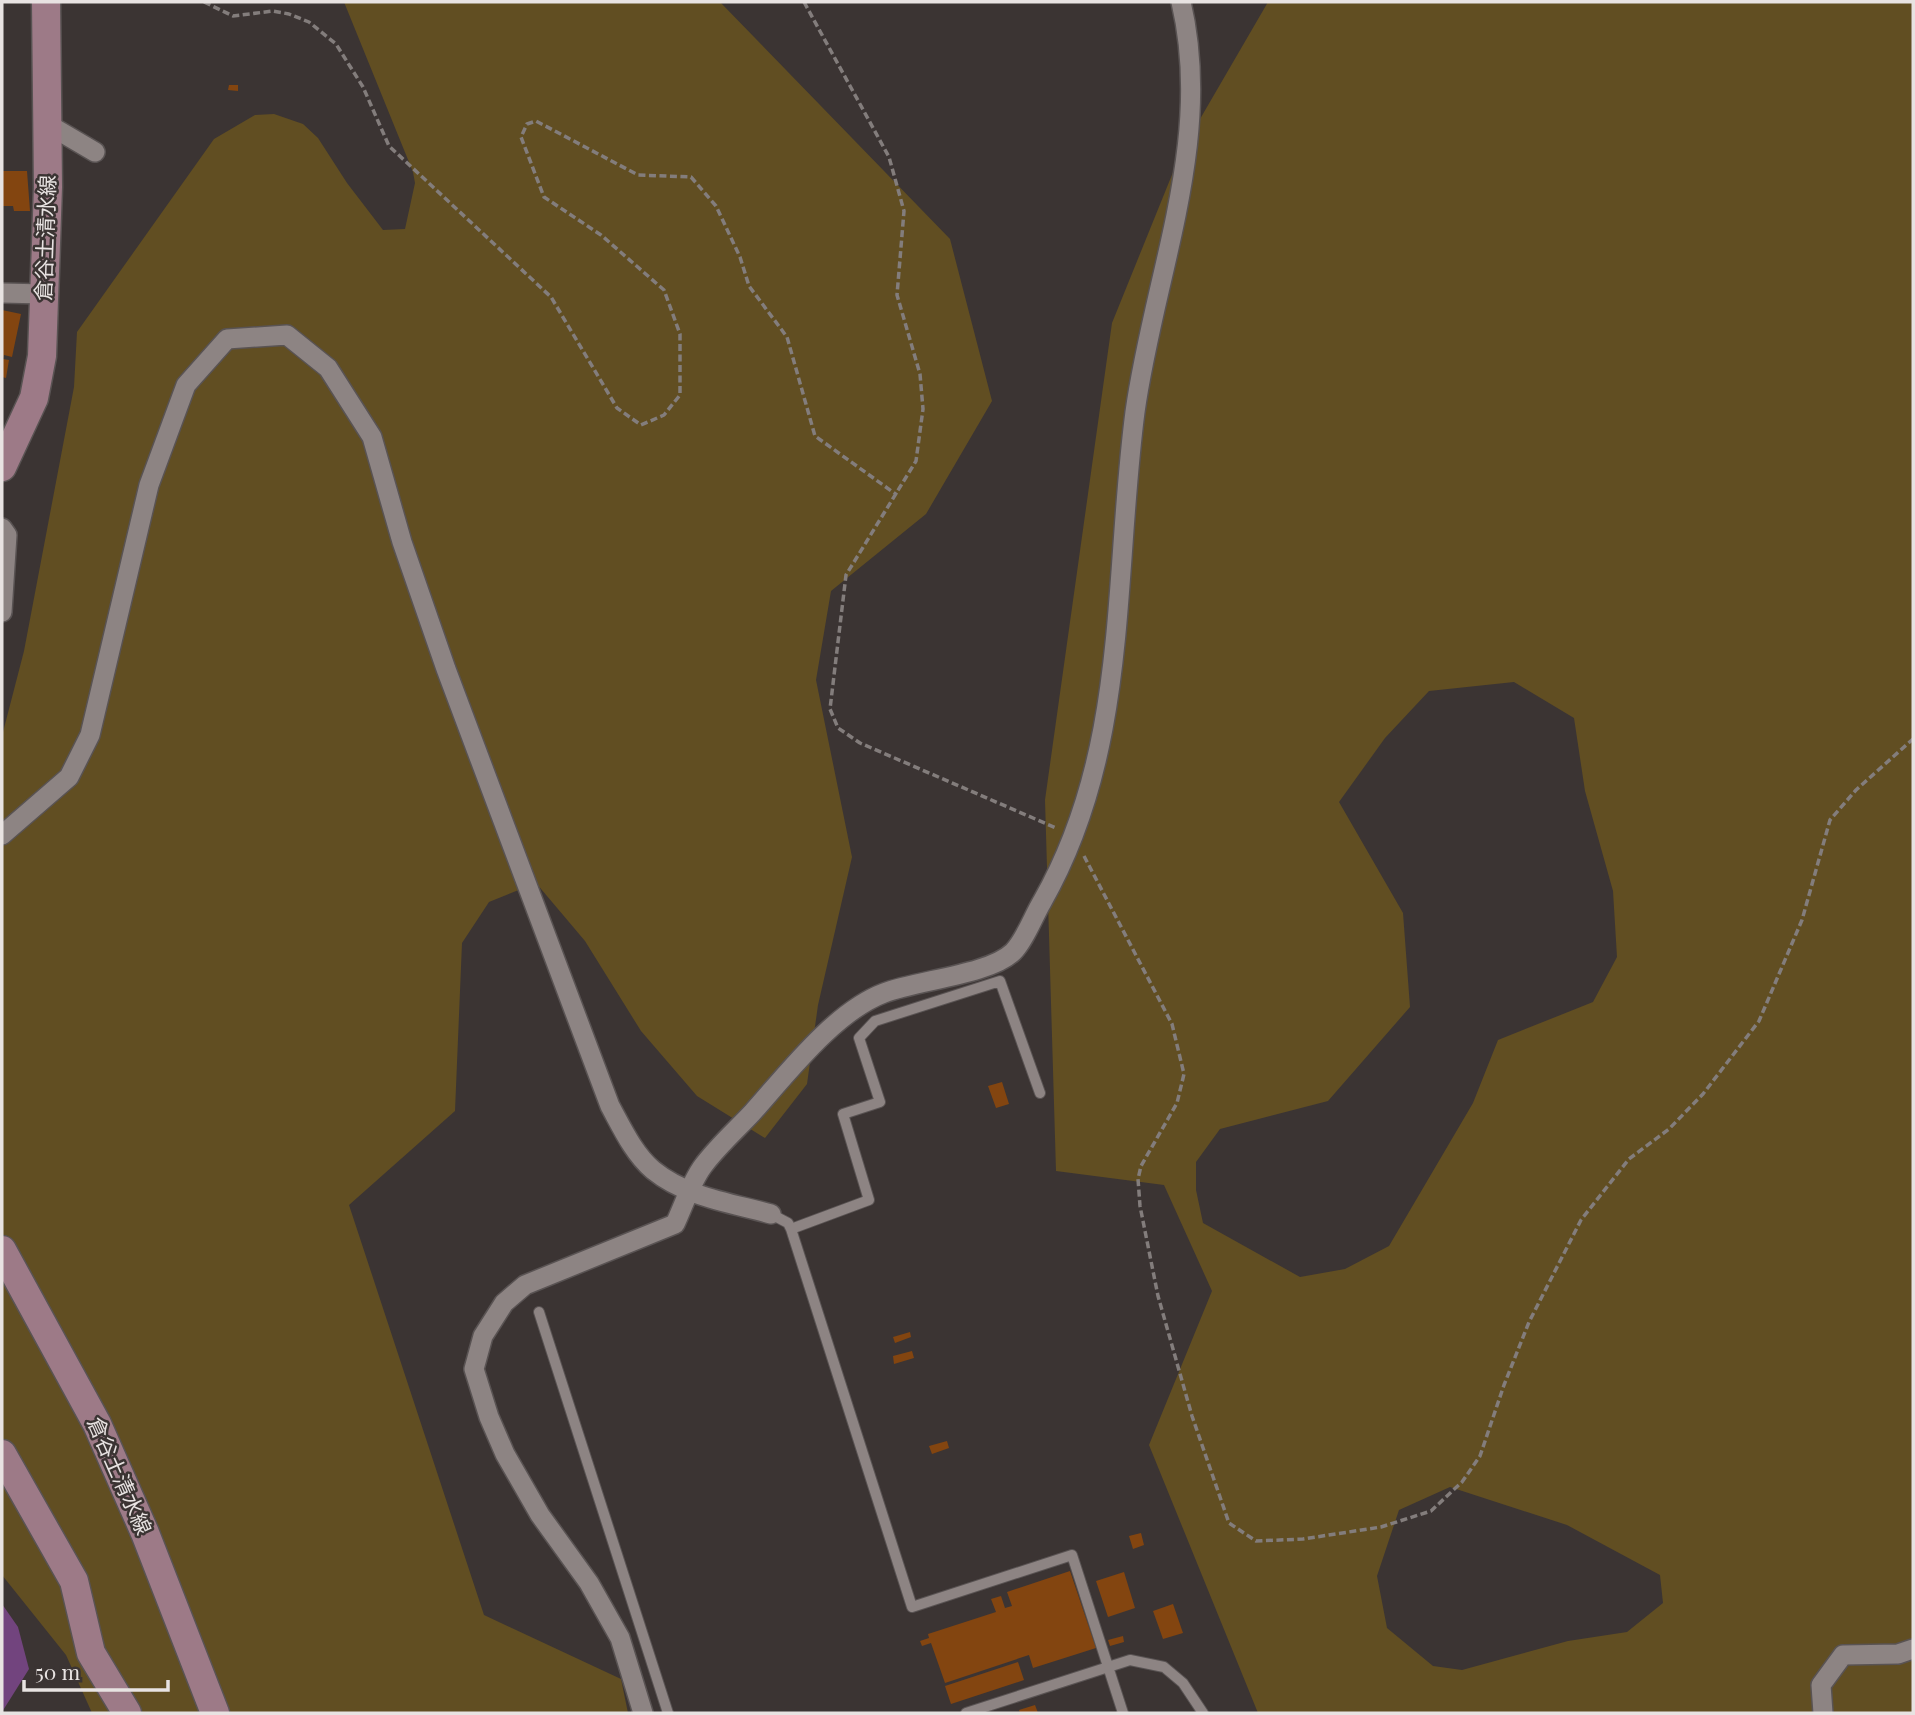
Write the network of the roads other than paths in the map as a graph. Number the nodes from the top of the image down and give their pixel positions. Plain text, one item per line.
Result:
1 (46, 2) edge
2 (1181, 2) edge
3 (48, 125) junction
4 (96, 152) dead end
5 (2, 293) edge
6 (44, 294) junction
7 (4, 455) edge
8 (2, 528) edge
9 (2, 612) edge
10 (2, 835) edge
11 (1040, 1093) dead end
12 (690, 1192) junction
13 (771, 1214) joint
14 (791, 1229) junction
15 (2, 1250) edge
16 (540, 1312) dead end
17 (2, 1454) edge
18 (1913, 1649) edge
19 (1107, 1666) junction
20 (127, 1713) edge
21 (215, 1713) edge
22 (643, 1713) edge
23 (668, 1713) edge
24 (966, 1713) edge
25 (1123, 1713) edge
26 (1203, 1713) edge
27 (1822, 1713) edge

1 - 3 main road, 倉谷土清水線
2 - 12 street
3 - 4 street
3 - 6 main road, 倉谷土清水線
5 - 6 street
6 - 7 main road, 倉谷土清水線
8 - 9 street
10 - 12 street
11 - 14 lane
12 - 13 street
12 - 22 street
13 - 14 lane
14 - 19 lane
15 - 21 main road, 倉谷土清水線
16 - 23 lane
17 - 20 main road
18 - 27 street
19 - 24 lane
19 - 25 lane
19 - 26 lane

